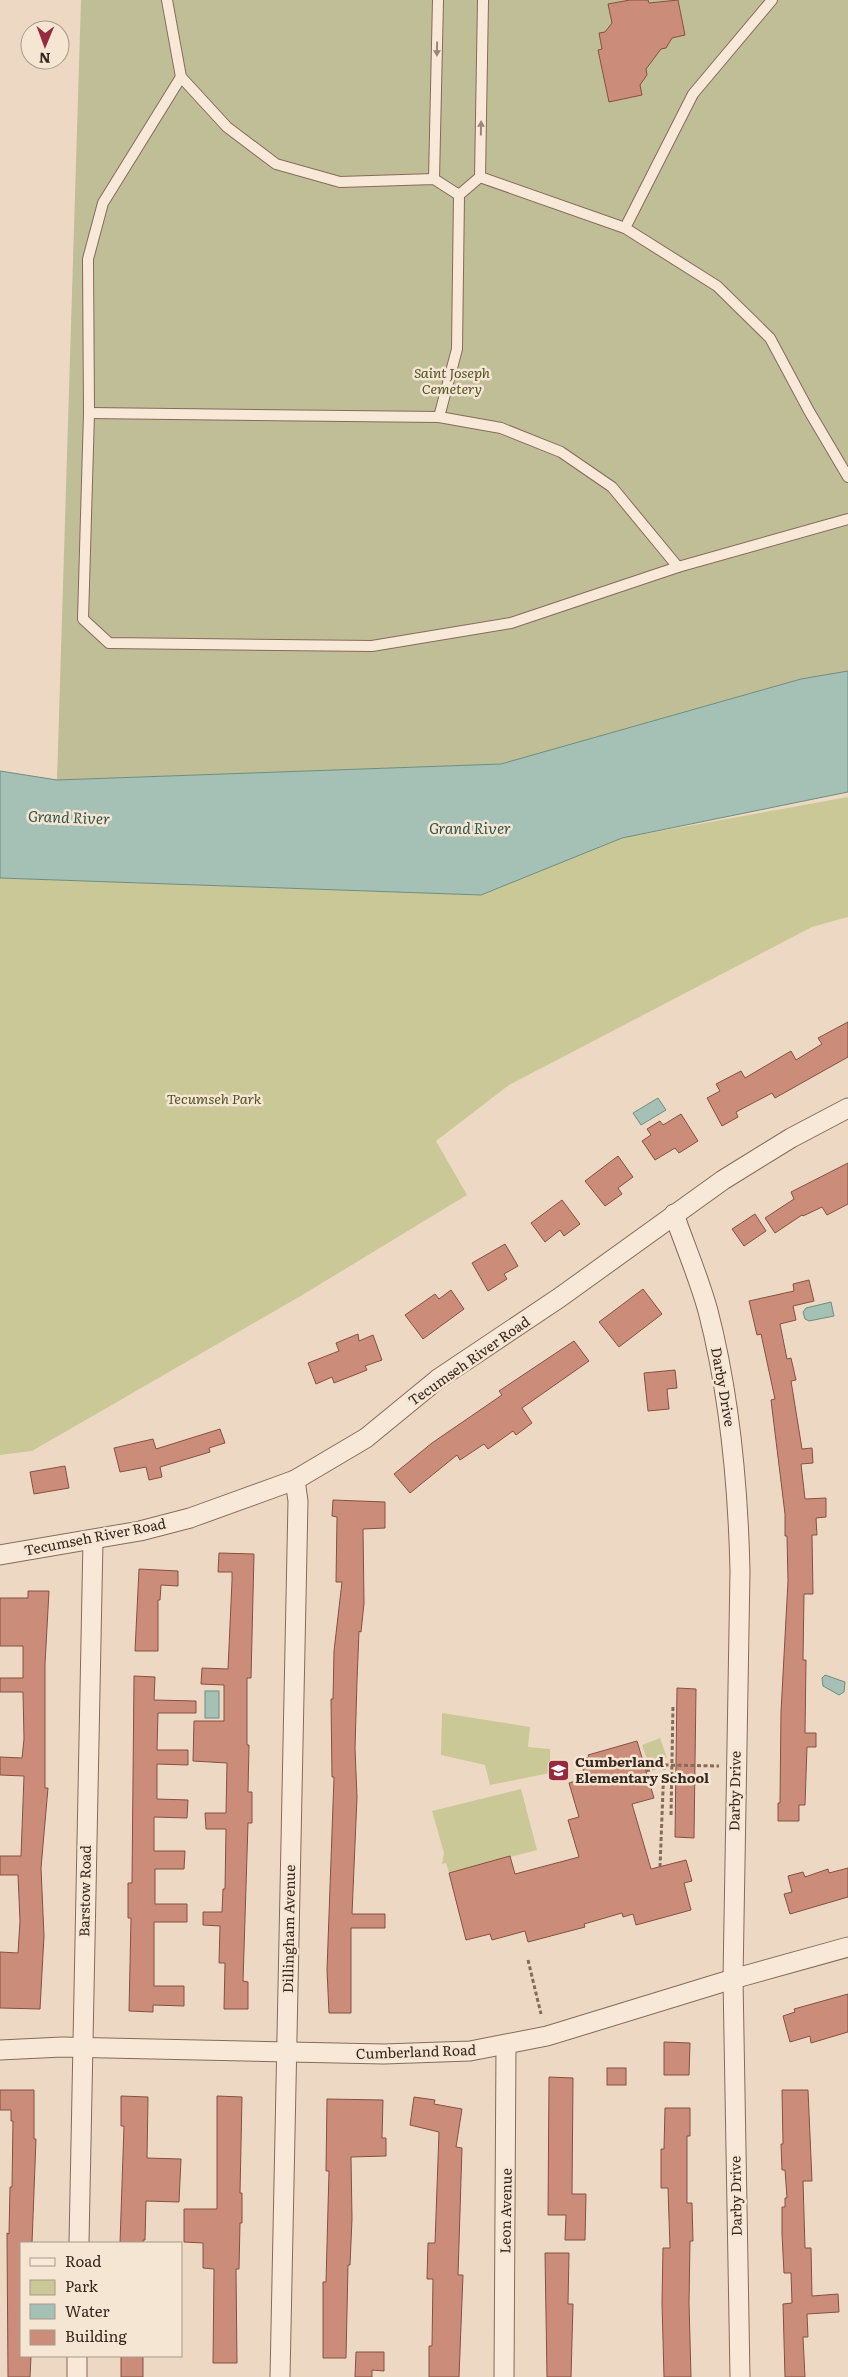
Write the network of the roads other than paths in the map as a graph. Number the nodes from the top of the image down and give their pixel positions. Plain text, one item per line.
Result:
1 (167, 0) edge
2 (438, 0) edge
3 (483, 0) edge
4 (772, 0) edge
5 (181, 77) junction
6 (480, 177) junction
7 (434, 179) junction
8 (460, 195) junction
9 (625, 228) junction
10 (89, 413) junction
11 (439, 417) junction
12 (848, 478) edge
13 (848, 519) edge
14 (678, 567) junction
15 (848, 1108) edge
16 (674, 1214) junction
17 (295, 1480) junction
18 (92, 1540) junction
19 (0, 1554) edge
20 (848, 1947) edge
21 (733, 1979) junction
22 (506, 2045) junction
23 (83, 2049) junction
24 (0, 2050) edge
25 (287, 2053) junction
26 (79, 2242) edge
27 (77, 2357) edge
28 (77, 2377) edge
29 (280, 2377) edge
30 (504, 2377) edge
31 (740, 2377) edge

1 - 5 lane
2 -> 7 lane
6 -> 3 lane
4 - 9 lane
5 - 7 lane
5 - 10 lane
6 - 8 lane
6 - 9 lane
7 - 8 lane
8 - 11 lane
9 - 12 lane
10 - 11 lane
10 - 14 lane
11 - 14 lane
13 - 14 lane
15 - 16 street, Tecumseh River Road
16 - 17 street, Tecumseh River Road
16 - 21 street, Darby Drive
17 - 18 street, Tecumseh River Road
17 - 25 street, Dillingham Avenue
18 - 19 street, Tecumseh River Road
18 - 23 street, Barstow Road
20 - 21 street, Cumberland Road
21 - 22 street, Cumberland Road
21 - 31 street, Darby Drive
22 - 25 street, Cumberland Road
22 - 30 street, Leon Avenue
23 - 24 street, Cumberland Road
23 - 25 street, Cumberland Road
23 - 26 street, Barstow Road
25 - 29 street, Dillingham Avenue
27 - 28 street

